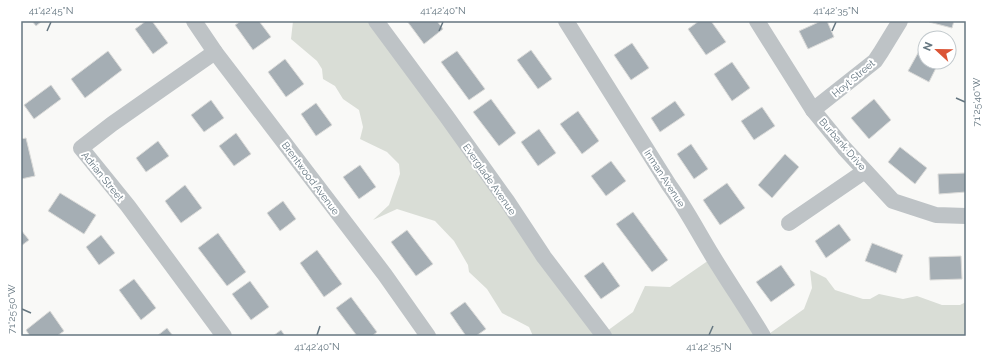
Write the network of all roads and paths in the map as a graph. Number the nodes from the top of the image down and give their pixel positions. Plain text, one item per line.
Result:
1 (194, 21) edge
2 (376, 21) edge
3 (566, 21) edge
4 (757, 21) edge
5 (900, 21) edge
6 (215, 52) junction
7 (813, 110) junction
8 (866, 171) junction
9 (966, 216) edge
10 (789, 223) dead end
11 (224, 336) edge
12 (428, 336) edge
13 (604, 336) edge
14 (763, 336) edge

1 - 6 street, Brentwood Avenue
2 - 13 street, Everglade Avenue
3 - 14 street, Inman Avenue
4 - 7 street, Burbank Drive
5 - 7 street, Hoyt Street
6 - 11 street, Adrian Street
6 - 12 street, Brentwood Avenue
7 - 8 street, Burbank Drive
8 - 9 street, Burbank Drive
8 - 10 street

